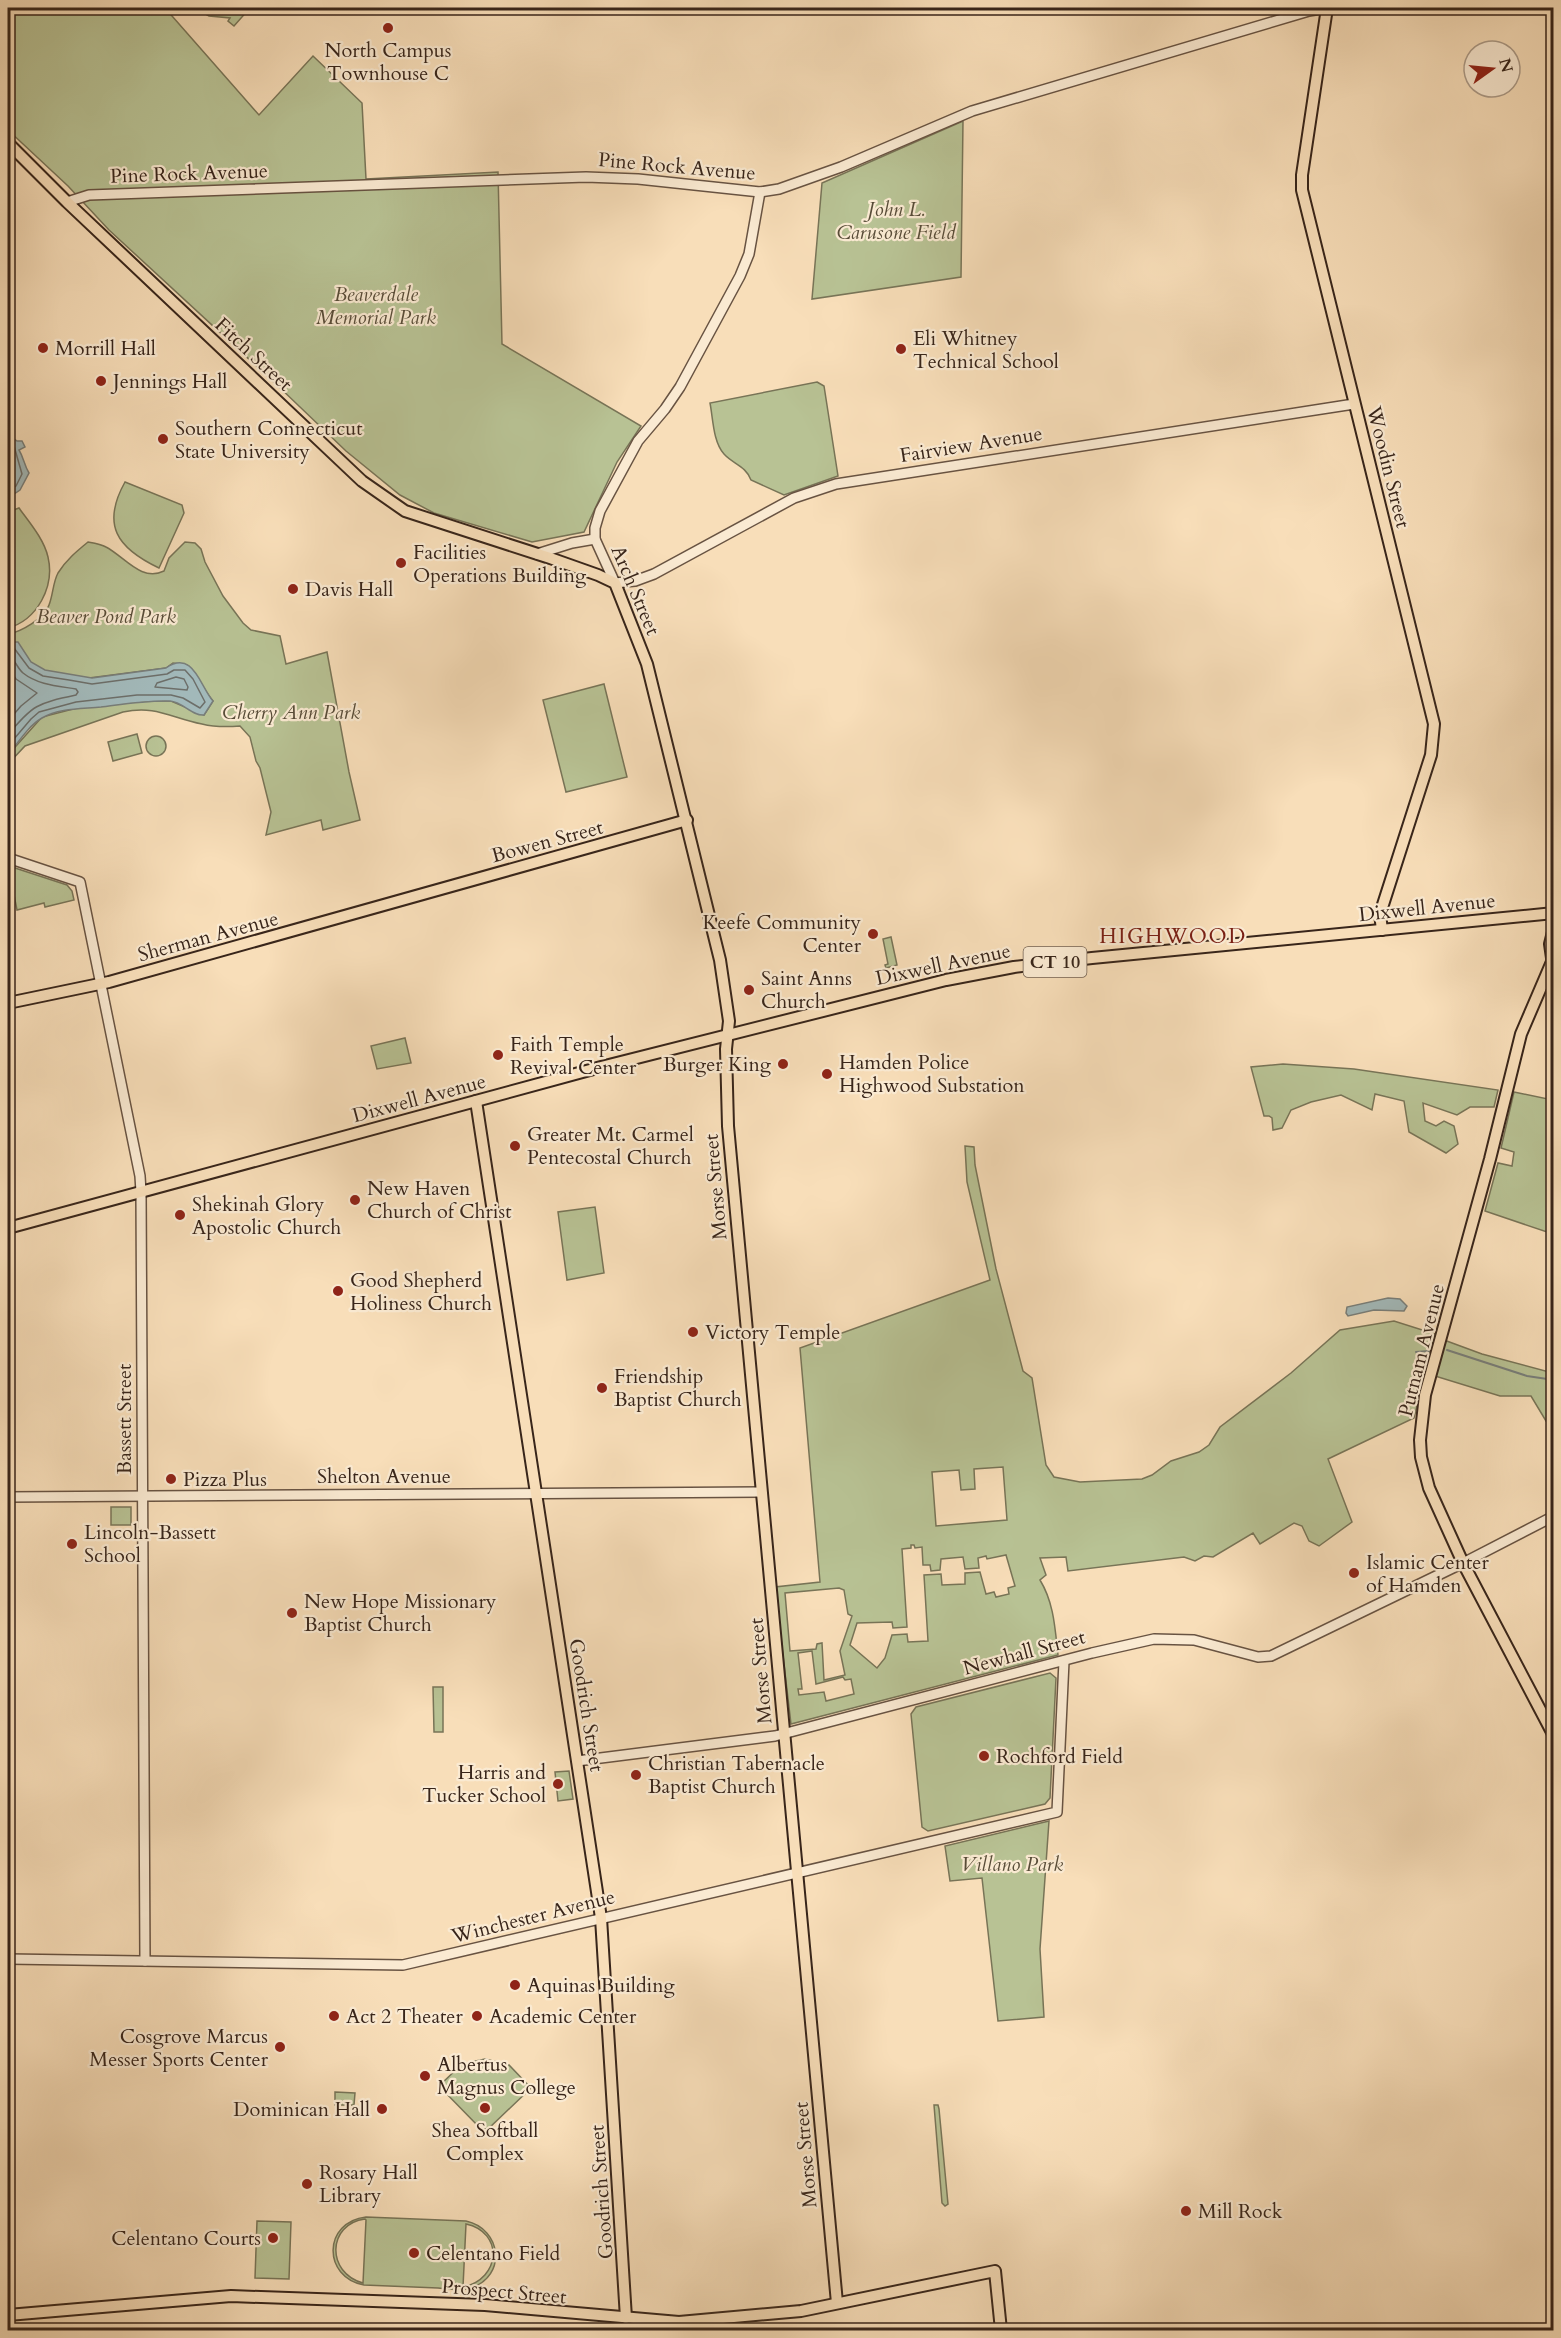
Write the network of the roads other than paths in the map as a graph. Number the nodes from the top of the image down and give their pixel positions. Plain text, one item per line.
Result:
1 (1327, 8) edge
2 (8, 143) edge
3 (8, 150) edge
4 (35, 170) junction
5 (760, 192) junction
6 (67, 202) junction
7 (1354, 404) junction
8 (595, 539) junction
9 (537, 554) junction
10 (615, 583) junction
11 (687, 820) junction
12 (8, 858) edge
13 (417, 896) joint
14 (1554, 913) edge
15 (1554, 928) edge
16 (1382, 930) junction
17 (1553, 957) edge
18 (101, 984) junction
19 (8, 1003) edge
20 (728, 1035) junction
21 (476, 1101) junction
22 (141, 1192) junction
23 (8, 1228) edge
24 (761, 1492) junction
25 (536, 1493) junction
26 (142, 1496) junction
27 (8, 1497) edge
28 (1554, 1516) edge
29 (1463, 1563) junction
30 (1064, 1661) junction
31 (784, 1734) junction
32 (1554, 1736) edge
33 (577, 1761) junction
34 (796, 1871) junction
35 (601, 1918) junction
36 (8, 1959) edge
37 (144, 1961) junction
38 (837, 2303) junction
39 (8, 2315) edge
40 (626, 2318) junction
41 (1001, 2331) edge

1 - 5 street, Pine Rock Avenue
1 - 7 main road, Woodin Street
2 - 4 main road, Fitch Street
3 - 4 main road, Fitch Street
4 - 6 main road, Fitch Street
5 - 6 street, Pine Rock Avenue
5 - 8 street, Arch Street
6 - 9 main road, Fitch Street
7 - 10 street, Fairview Avenue
7 - 16 main road, Woodin Street
8 - 9 street
8 - 10 street, Arch Street
9 - 10 main road, Fitch Street
10 - 11 main road, Arch Street
11 - 13 main road, Bowen Street
11 - 20 main road, Arch Street
12 - 18 street, Bassett Street
13 - 18 main road, Sherman Avenue
14 - 16 main road, Dixwell Avenue / CT 10
15 - 17 main road, Putnam Avenue
16 - 20 main road, Dixwell Avenue / CT 10
17 - 29 main road, Putnam Avenue
18 - 19 main road, Sherman Avenue
18 - 22 street, Bassett Street
20 - 21 main road, Dixwell Avenue
20 - 24 main road, Morse Street
21 - 22 main road, Dixwell Avenue
21 - 25 main road, Goodrich Street
22 - 23 main road, Dixwell Avenue
22 - 26 street, Bassett Street
24 - 25 street, Shelton Avenue
24 - 31 main road, Morse Street
25 - 26 street, Shelton Avenue
25 - 33 main road, Goodrich Street
26 - 27 street, Shelton Avenue
26 - 37 street, Bassett Street
28 - 29 street, Newhall Street
29 - 30 street, Newhall Street
29 - 32 main road, Putnam Avenue
30 - 31 street, Newhall Street
30 - 34 street, Winchester Avenue
31 - 33 street, Newhall Street
31 - 34 main road, Morse Street
33 - 35 main road, Goodrich Street
34 - 35 street, Winchester Avenue
34 - 38 main road, Morse Street
35 - 37 street, Winchester Avenue
35 - 40 main road, Goodrich Street
36 - 37 street, Winchester Avenue
38 - 40 main road, Prospect Street
38 - 41 main road, Prospect Street
39 - 40 main road, Prospect Street

